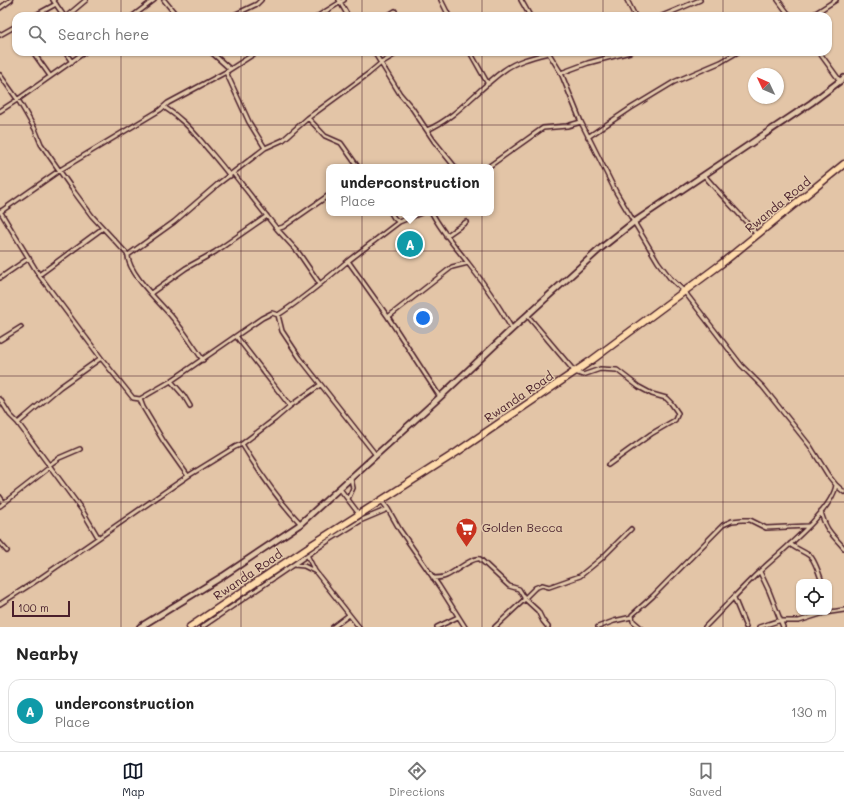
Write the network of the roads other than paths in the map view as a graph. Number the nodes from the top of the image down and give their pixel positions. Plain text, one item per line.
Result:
1 (11, 0) edge
2 (53, 0) edge
3 (86, 0) edge
4 (154, 0) edge
5 (164, 0) edge
6 (262, 0) edge
7 (344, 0) edge
8 (441, 0) edge
9 (521, 0) edge
10 (627, 0) edge
11 (700, 0) edge
12 (778, 0) edge
13 (836, 0) edge
14 (340, 1) edge
15 (56, 4) junction
16 (0, 8) edge
17 (41, 12) edge
18 (61, 12) edge
19 (72, 12) edge
20 (138, 12) edge
21 (174, 12) edge
22 (240, 12) edge
23 (324, 12) edge
24 (346, 12) edge
25 (448, 12) edge
26 (528, 12) edge
27 (633, 12) edge
28 (672, 12) edge
29 (787, 12) edge
30 (817, 12) edge
31 (12, 28) edge
32 (0, 35) edge
33 (36, 56) edge
34 (68, 56) edge
35 (80, 56) edge
36 (215, 56) edge
37 (251, 56) edge
38 (377, 56) edge
39 (392, 56) edge
40 (472, 56) edge
41 (537, 56) edge
42 (551, 56) edge
43 (615, 56) edge
44 (731, 56) edge
45 (823, 56) edge
46 (72, 62) junction
47 (381, 63) junction
48 (228, 70) junction
49 (561, 73) junction
50 (0, 75) edge
51 (50, 76) junction
52 (842, 80) edge
53 (488, 84) junction
54 (17, 100) junction
55 (164, 107) junction
56 (0, 111) edge
57 (308, 118) junction
58 (581, 122) junction
59 (427, 130) junction
60 (588, 137) junction
61 (265, 148) junction
62 (356, 164) edge
63 (453, 164) edge
64 (492, 164) edge
65 (844, 164) edge
66 (60, 170) junction
67 (231, 175) junction
68 (704, 175) junction
69 (326, 198) edge
70 (0, 212) edge
71 (267, 216) junction
72 (393, 216) edge
73 (414, 216) edge
74 (434, 216) edge
75 (399, 222) junction
76 (466, 222) dead end
77 (634, 222) junction
78 (103, 228) junction
79 (277, 229) junction
80 (757, 235) junction
81 (446, 236) junction
82 (128, 255) junction
83 (29, 258) junction
84 (348, 261) junction
85 (468, 263) junction
86 (39, 275) junction
87 (0, 278) edge
88 (320, 284) junction
89 (684, 291) junction
90 (151, 293) junction
91 (278, 315) junction
92 (527, 315) junction
93 (388, 317) junction
94 (21, 327) dead end
95 (512, 329) junction
96 (236, 336) junction
97 (0, 340) edge
98 (101, 358) junction
99 (203, 360) junction
100 (575, 372) junction
101 (172, 381) junction
102 (320, 385) junction
103 (440, 397) junction
104 (0, 399) edge
105 (140, 399) junction
106 (190, 406) dead end
107 (290, 406) junction
108 (18, 423) junction
109 (242, 444) junction
110 (80, 449) dead end
111 (376, 455) junction
112 (608, 464) dead end
113 (50, 466) junction
114 (188, 476) junction
115 (351, 479) junction
116 (836, 485) junction
117 (340, 489) junction
118 (844, 492) edge
119 (0, 498) edge
120 (348, 499) junction
121 (381, 500) junction
122 (4, 503) junction
123 (0, 506) edge
124 (388, 509) junction
125 (821, 512) junction
126 (359, 514) junction
127 (301, 524) junction
128 (808, 526) junction
129 (631, 529) dead end
130 (98, 537) junction
131 (0, 543) edge
132 (790, 544) junction
133 (844, 548) edge
134 (7, 551) dead end
135 (307, 555) junction
136 (294, 565) junction
137 (316, 572) junction
138 (760, 572) junction
139 (433, 578) junction
140 (821, 579) edge
141 (734, 598) junction
142 (524, 599) junction
143 (0, 604) edge
144 (844, 610) edge
145 (832, 612) edge
146 (349, 615) junction
147 (819, 615) edge
148 (458, 616) junction
149 (632, 618) junction
150 (781, 621) junction
151 (201, 625) edge
152 (140, 627) edge
153 (190, 627) edge
154 (333, 627) edge
155 (359, 627) edge
156 (437, 627) edge
157 (465, 627) edge
158 (495, 627) edge
159 (548, 627) edge
160 (598, 627) edge
161 (640, 627) edge
162 (705, 627) edge
163 (746, 627) edge
164 (759, 627) edge
165 (783, 627) edge

1 - 16 street
2 - 15 street
3 - 19 street
4 - 20 street
5 - 21 street
6 - 22 street
7 - 14 street
8 - 25 street
9 - 26 street
10 - 27 street
11 - 28 street
12 - 29 street
13 - 30 street
14 - 23 street
14 - 24 street
15 - 17 street
15 - 18 street
31 - 32 street
33 - 51 street
34 - 46 street
35 - 46 street
36 - 48 street
37 - 48 street
38 - 47 street
39 - 47 street
40 - 53 street
41 - 53 street
42 - 49 street
43 - 49 street
44 - 60 street
45 - 52 street
46 - 51 street
47 - 57 street
47 - 59 street
48 - 55 street
48 - 61 street
49 - 58 street
50 - 54 street
51 - 54 street
52 - 68 street
53 - 59 street
54 - 56 street
54 - 66 street
55 - 66 street
55 - 67 street
57 - 61 street
57 - 62 street
58 - 60 street
58 - 64 street
59 - 63 street
60 - 77 street
61 - 67 street
65 - 80 highway, Rwanda Road
66 - 70 street
66 - 78 street
67 - 71 street
67 - 82 street
68 - 77 street
68 - 80 street
69 - 79 street
70 - 83 street
71 - 79 street
71 - 90 street
72 - 75 street
73 - 75 street
74 - 81 street
75 - 84 street
76 - 81 street
77 - 89 street
77 - 92 street
78 - 82 street
78 - 86 street
79 - 88 street
80 - 89 highway, Rwanda Road
81 - 85 street
82 - 90 street
83 - 86 street
83 - 87 street
84 - 88 street
84 - 93 street
85 - 93 street
85 - 95 street
86 - 98 street
88 - 91 street
89 - 100 highway, Rwanda Road
89 - 116 street
90 - 99 street
91 - 96 street
91 - 102 street
92 - 95 street
92 - 100 street
93 - 103 street
94 - 97 street
95 - 103 street
96 - 99 street
96 - 107 street
98 - 105 street
98 - 108 street
99 - 101 street
100 - 112 street
100 - 121 highway, Rwanda Road
101 - 105 street
101 - 106 street
102 - 107 street
102 - 111 street
103 - 111 street
104 - 108 street
105 - 114 street
107 - 109 street
108 - 113 street
109 - 114 street
109 - 127 street
110 - 113 street
111 - 115 street
113 - 122 street
113 - 130 street
114 - 130 street
115 - 117 street
115 - 120 street
116 - 118 street
116 - 125 street
117 - 120 street
117 - 127 street
119 - 122 street
120 - 126 street
121 - 124 street
121 - 126 highway, Rwanda Road
122 - 123 street
124 - 135 street
124 - 139 street
125 - 128 street
125 - 133 street
126 - 151 highway, Rwanda Road
127 - 152 street
128 - 132 street
128 - 149 street
129 - 142 street
130 - 143 street
131 - 134 street
132 - 138 street
132 - 140 street
135 - 136 street
135 - 137 street
136 - 137 street
136 - 151 street
137 - 146 street
138 - 141 street
138 - 150 street
139 - 142 street
139 - 148 street
141 - 162 street
141 - 163 street
142 - 158 street
142 - 159 street
144 - 145 street
146 - 154 street
146 - 155 street
147 - 150 street
148 - 156 street
148 - 157 street
149 - 160 street
149 - 161 street
150 - 164 street
150 - 165 street
151 - 153 highway, Rwanda Road

